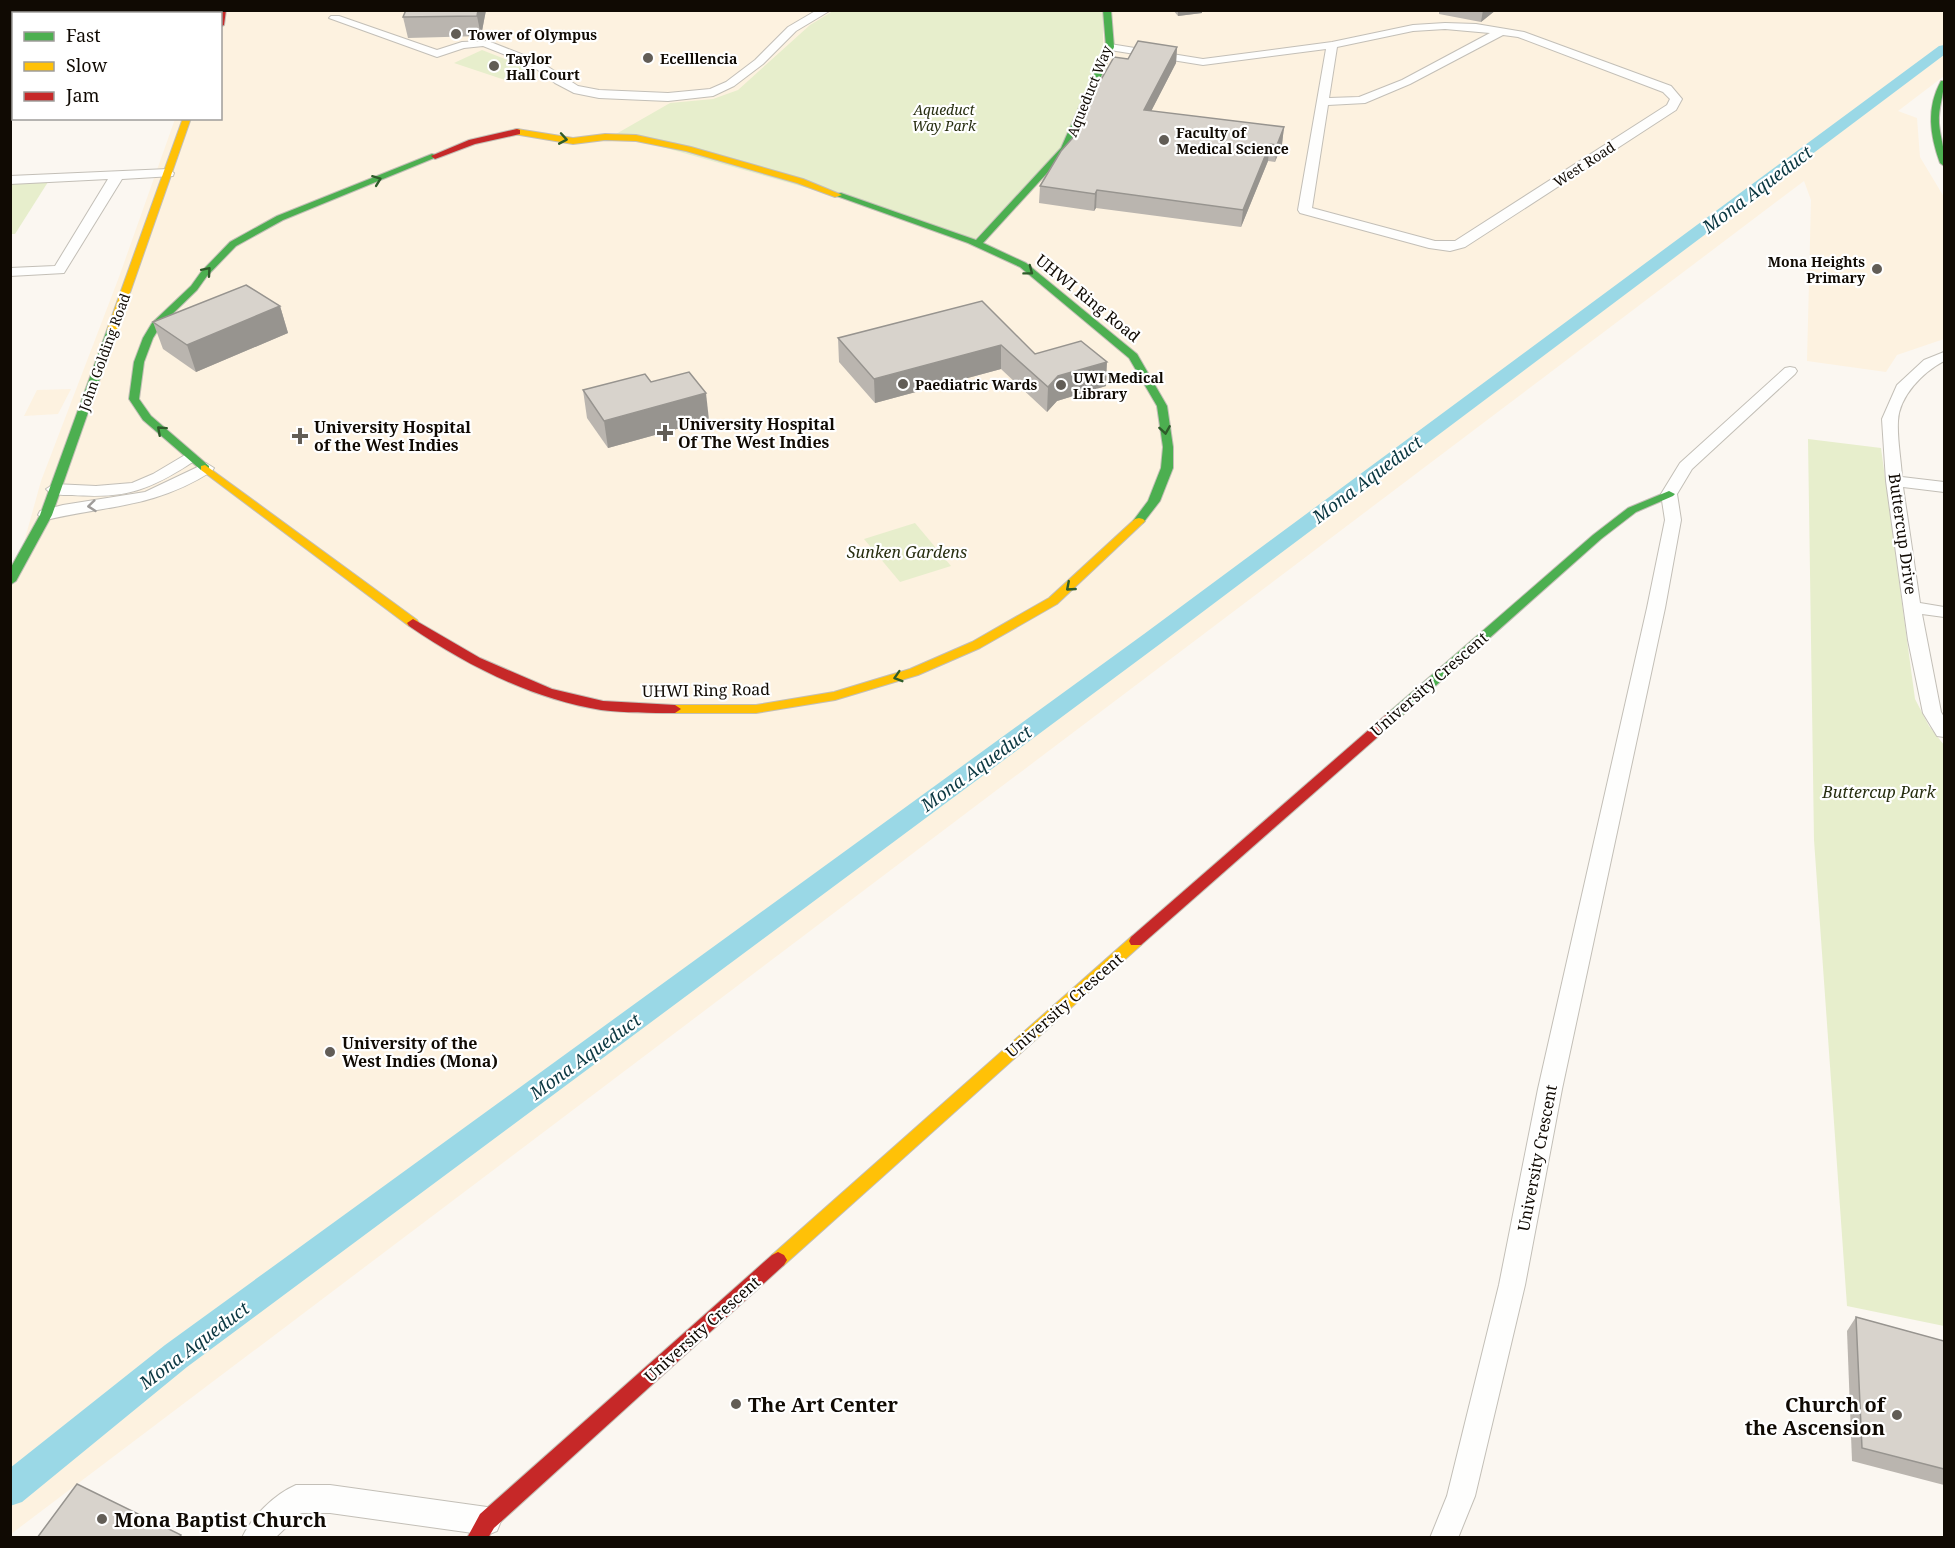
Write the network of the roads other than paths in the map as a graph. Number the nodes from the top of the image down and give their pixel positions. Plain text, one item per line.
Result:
1 (826, 10) edge
2 (1107, 10) edge
3 (334, 18) dead end
4 (1502, 31) junction
5 (1332, 45) junction
6 (1110, 47) junction
7 (1944, 83) edge
8 (1323, 102) junction
9 (186, 120) edge
10 (1944, 163) edge
11 (168, 173) junction
12 (117, 176) junction
13 (10, 180) edge
14 (977, 244) junction
15 (10, 272) edge
16 (1944, 356) edge
17 (1790, 371) dead end
18 (190, 457) junction
19 (206, 468) junction
20 (1894, 481) junction
21 (1944, 488) edge
22 (54, 489) junction
23 (1669, 494) junction
24 (45, 515) junction
25 (10, 581) edge
26 (1914, 608) junction
27 (1944, 612) edge
28 (1944, 731) edge
29 (482, 1529) edge
30 (256, 1538) edge
31 (1444, 1538) edge

1 - 3 street
2 - 6 street, Aqueduct Way
4 - 5 street, West Road
4 - 8 street
4 - 8 street, West Road
5 - 6 street
5 - 8 street, West Road
6 - 14 street, Aqueduct Way
7 - 10 street
9 - 11 street, John Golding Road
11 - 12 street
11 - 22 street, John Golding Road
12 - 13 street
12 - 15 street
18 -> 14 street, UHWI Ring Road
14 -> 19 street, UHWI Ring Road
16 - 20 street, Buttercup Drive
17 - 23 street
18 - 19 street, UHWI Ring Road
18 - 22 street
19 -> 24 street
20 - 21 street
20 - 26 street, Buttercup Drive
22 - 24 street, John Golding Road
23 - 29 street, University Crescent
23 - 31 street, University Crescent
24 - 25 street, John Golding Road
26 - 27 street
26 - 28 street, Buttercup Drive
29 - 30 street

